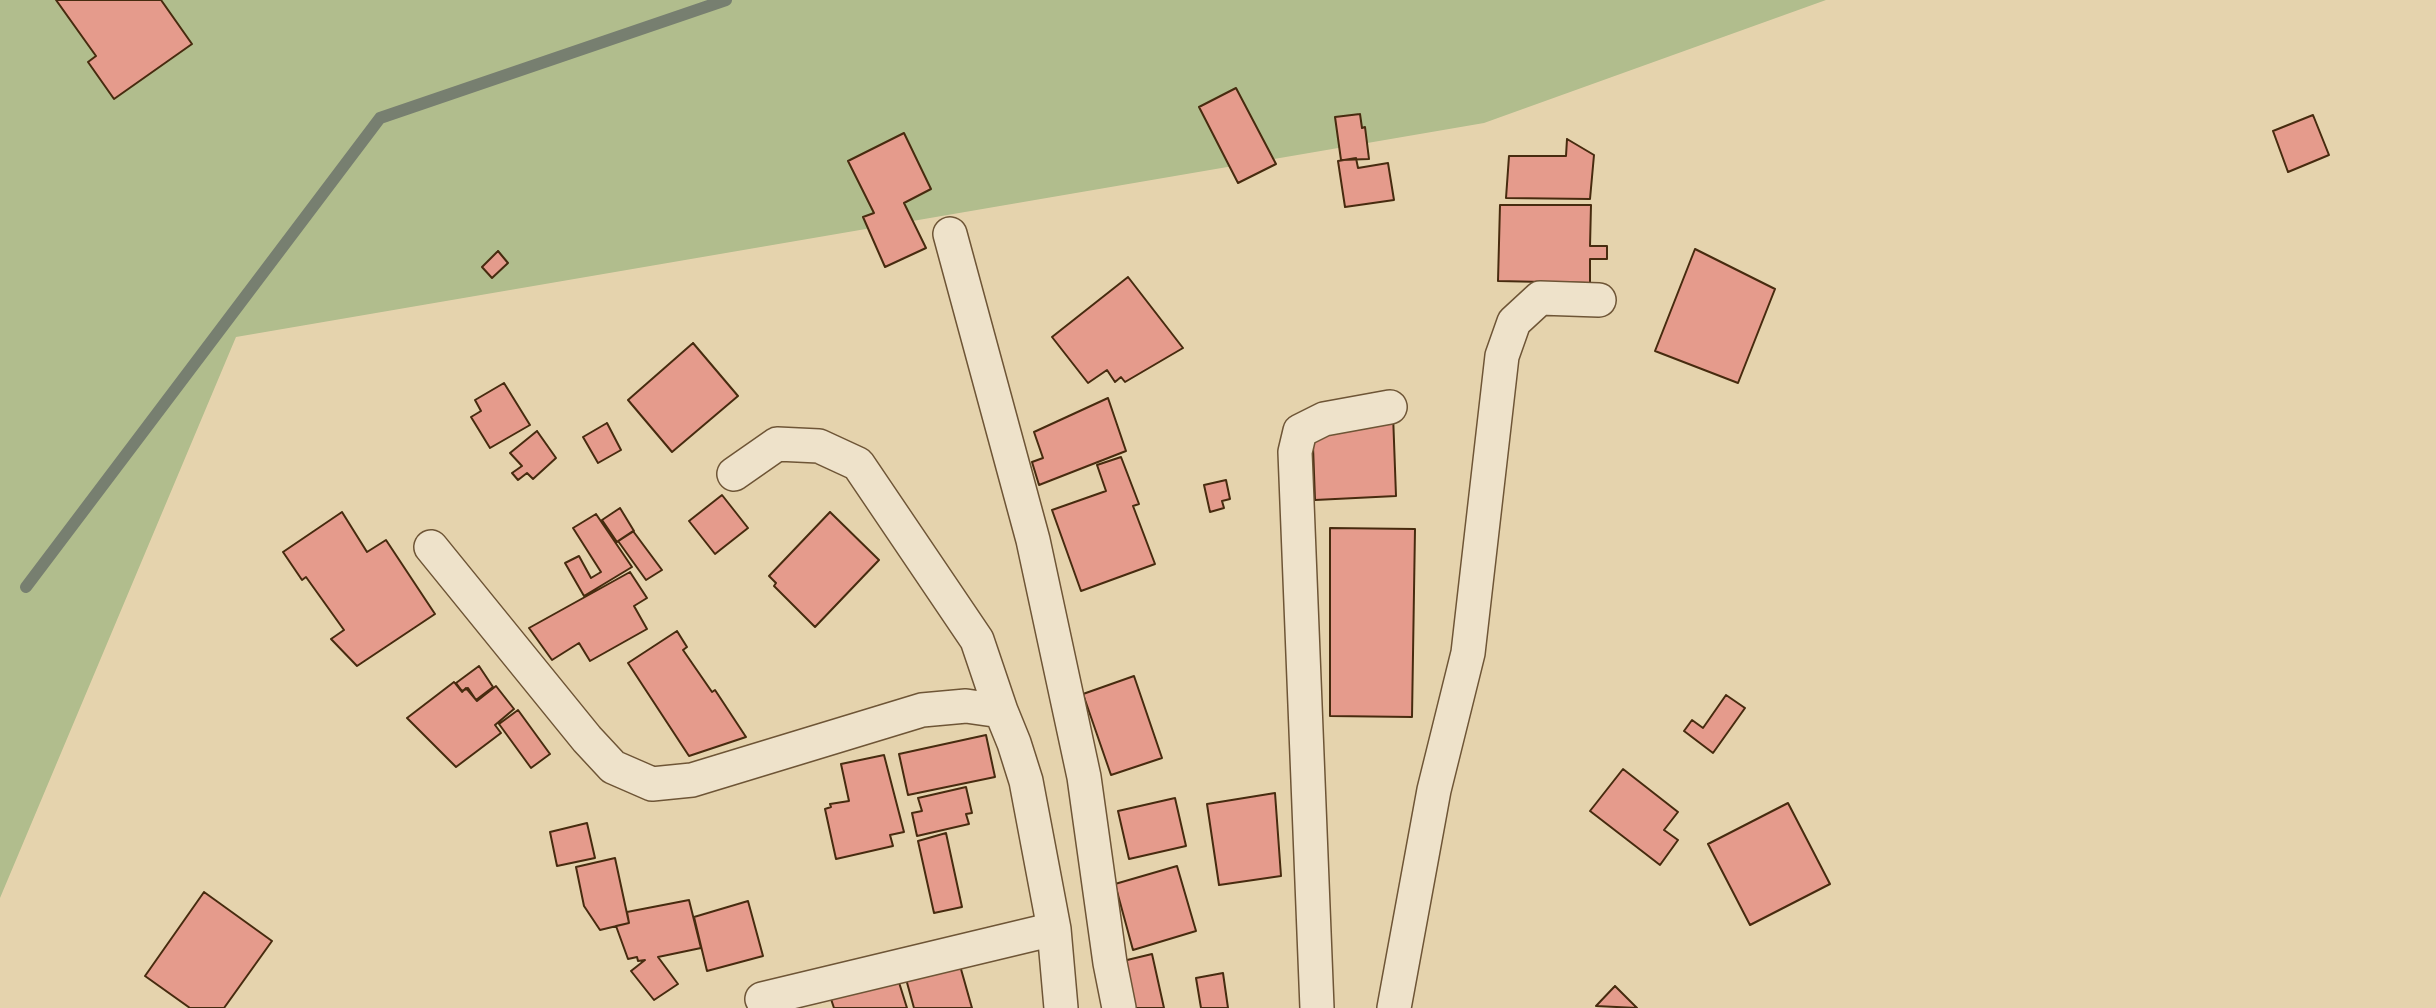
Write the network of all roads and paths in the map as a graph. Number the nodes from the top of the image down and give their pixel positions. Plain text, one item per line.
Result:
1 (950, 234) dead end
2 (1599, 300) dead end
3 (1390, 407) dead end
4 (734, 474) dead end
5 (431, 547) dead end
6 (1001, 710) junction
7 (1054, 929) junction
8 (762, 999) dead end
9 (1060, 1008) edge
10 (1119, 1008) edge
11 (1317, 1008) edge
12 (1394, 1008) edge

1 - 10 street
2 - 12 street
3 - 11 street
4 - 6 street
5 - 6 street
6 - 7 street
7 - 8 street
7 - 9 street

